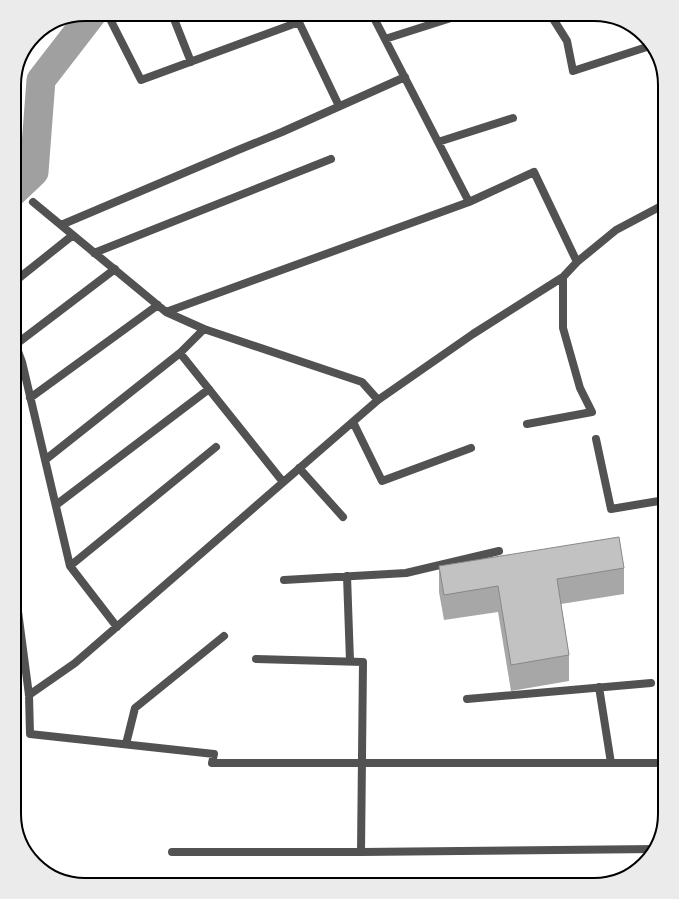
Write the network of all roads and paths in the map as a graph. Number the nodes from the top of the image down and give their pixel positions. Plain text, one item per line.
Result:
1 (111, 21) dead end
2 (175, 21) edge
3 (290, 21) edge
4 (298, 21) edge
5 (376, 21) edge
6 (442, 21) edge
7 (554, 21) edge
8 (385, 39) junction
9 (646, 47) edge
10 (191, 62) junction
11 (405, 77) junction
12 (339, 106) junction
13 (513, 118) dead end
14 (438, 142) junction
15 (331, 159) dead end
16 (33, 202) dead end
17 (469, 202) junction
18 (658, 208) edge
19 (61, 225) junction
20 (73, 235) junction
21 (94, 253) junction
22 (577, 262) junction
23 (115, 269) junction
24 (21, 276) edge
25 (562, 277) junction
26 (158, 305) junction
27 (166, 312) junction
28 (204, 329) junction
29 (21, 339) edge
30 (180, 354) junction
31 (21, 359) edge
32 (209, 389) junction
33 (30, 398) junction
34 (378, 400) junction
35 (353, 422) junction
36 (527, 424) dead end
37 (596, 439) dead end
38 (216, 446) dead end
39 (471, 448) dead end
40 (45, 460) junction
41 (299, 468) junction
42 (283, 482) junction
43 (658, 501) edge
44 (56, 505) junction
45 (343, 517) dead end
46 (499, 551) dead end
47 (70, 566) junction
48 (346, 576) junction
49 (284, 580) dead end
50 (117, 627) junction
51 (21, 634) edge
52 (224, 636) dead end
53 (256, 659) dead end
54 (350, 661) junction
55 (21, 664) edge
56 (25, 664) junction
57 (651, 683) dead end
58 (599, 687) junction
59 (29, 695) junction
60 (467, 699) dead end
61 (126, 744) junction
62 (362, 762) junction
63 (611, 763) junction
64 (658, 763) edge
65 (647, 849) edge
66 (172, 852) dead end
67 (361, 852) junction

1 - 10 street
2 - 10 street
3 - 10 street
4 - 12 street
5 - 8 street
6 - 8 street
7 - 9 street
8 - 11 street
11 - 12 street
11 - 14 street
12 - 19 street
13 - 14 street
14 - 17 street
15 - 21 street
16 - 19 street
17 - 22 street
17 - 27 street
18 - 22 street
19 - 20 street
20 - 21 street
20 - 24 street
21 - 23 street
22 - 25 street
23 - 26 street
23 - 29 street
25 - 34 street
25 - 36 street
26 - 27 street
26 - 33 street
27 - 28 street
28 - 30 street
28 - 34 street
30 - 32 street
30 - 40 street
31 - 33 street
32 - 42 street
32 - 44 street
33 - 40 street
34 - 35 street
35 - 39 street
35 - 41 street
37 - 43 street
38 - 47 street
40 - 44 street
41 - 42 street
41 - 45 street
42 - 50 street
44 - 47 street
46 - 48 street
47 - 50 street
48 - 49 street
48 - 54 street
50 - 59 street
51 - 56 street
52 - 61 street
53 - 54 street
54 - 62 street
55 - 56 street
56 - 59 street
57 - 58 street
58 - 60 street
58 - 63 street
59 - 61 street
61 - 62 street
62 - 63 street
62 - 67 street
63 - 64 street
65 - 67 street
66 - 67 street

